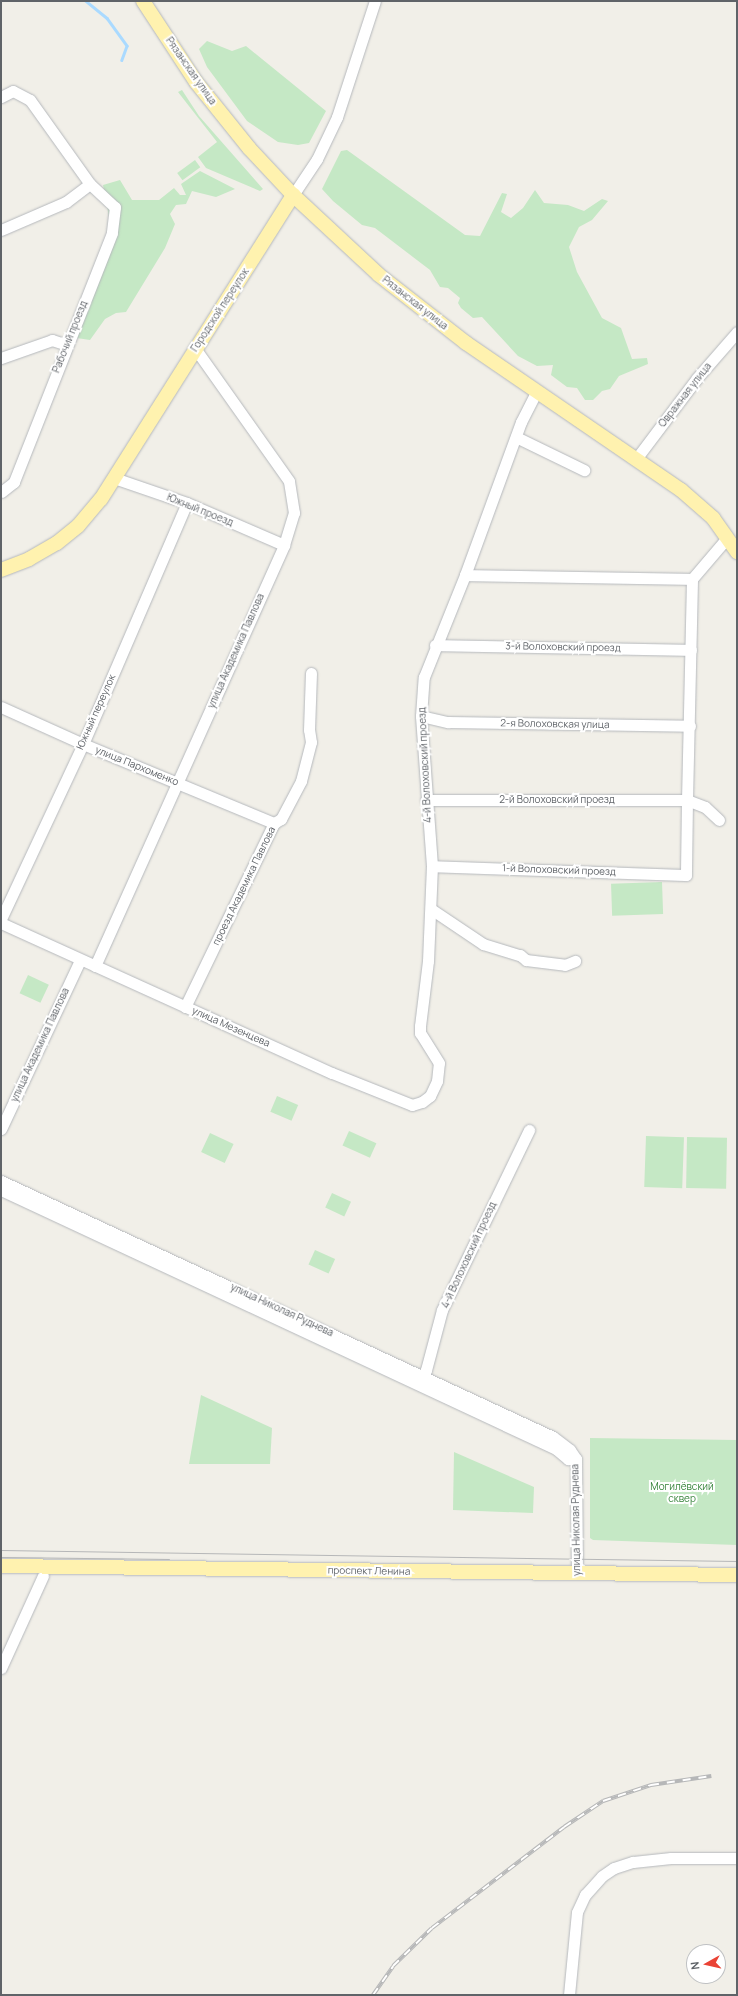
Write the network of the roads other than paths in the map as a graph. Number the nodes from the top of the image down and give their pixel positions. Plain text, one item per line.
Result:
1 (143, 1) edge
2 (375, 1) edge
3 (1, 97) edge
4 (90, 184) junction
5 (293, 195) junction
6 (1, 230) edge
7 (737, 332) edge
8 (66, 345) junction
9 (195, 348) junction
10 (1, 358) edge
11 (536, 392) junction
12 (516, 437) junction
13 (636, 459) junction
14 (584, 470) dead end
15 (114, 478) junction
16 (1, 492) edge
17 (186, 503) junction
18 (727, 538) junction
19 (284, 545) junction
20 (737, 552) edge
21 (1, 570) edge
22 (465, 575) junction
23 (692, 579) junction
24 (435, 645) junction
25 (691, 650) junction
26 (311, 673) dead end
27 (2, 708) edge
28 (421, 716) junction
29 (690, 726) junction
30 (83, 744) junction
31 (178, 783) junction
32 (426, 800) junction
33 (687, 800) junction
34 (719, 820) dead end
35 (274, 824) junction
36 (432, 866) junction
37 (431, 909) junction
38 (1, 919) edge
39 (1, 923) edge
40 (80, 960) junction
41 (575, 961) dead end
42 (95, 966) junction
43 (185, 1007) junction
44 (439, 1063) joint
45 (1, 1129) edge
46 (529, 1130) dead end
47 (1, 1181) edge
48 (1, 1190) edge
49 (420, 1380) junction
50 (1, 1566) edge
51 (1, 1575) edge
52 (737, 1575) edge
53 (43, 1576) junction
54 (577, 1578) junction
55 (737, 1584) edge
56 (1, 1668) edge
57 (737, 1858) edge
58 (569, 1995) edge

1 - 5 main road, Рязанская улица
2 - 5 street, Городской переулок
3 - 4 street
4 - 6 street
4 - 8 street, Рабочий проезд
5 - 9 main road, Городской переулок
5 - 11 main road, Рязанская улица
7 - 13 street, Овражная улица
8 - 10 street
8 - 16 street, Рабочий проезд
9 - 15 main road, Городской переулок
9 - 19 street, улица Академика Павлова
11 - 12 street, 4-й Волоховский проезд
11 - 13 main road, Рязанская улица
12 - 14 street
12 - 22 street, 4-й Волоховский проезд
13 - 18 main road, Рязанская улица
15 - 17 street, Южный проезд
15 - 21 main road, Городской переулок
17 - 19 street, Южный проезд
17 - 30 street, Южный переулок
18 - 20 main road, Рязанская улица
18 - 23 street
19 - 31 street, улица Академика Павлова
22 - 23 street
22 - 24 street, 4-й Волоховский проезд
23 - 25 street
24 - 25 street, 3-й Волоховский проезд
24 - 28 street, 4-й Волоховский проезд
25 - 29 street
26 - 35 street, проезд Академика Павлова
27 - 30 street, улица Пархоменко
28 - 29 street, 2-я Волоховская улица
28 - 32 street, 4-й Волоховский проезд
29 - 33 street
30 - 31 street, улица Пархоменко
30 - 38 street, Южный переулок
31 - 35 street, улица Пархоменко
31 - 42 street, улица Академика Павлова
32 - 33 street, 2-й Волоховский проезд
32 - 36 street, 4-й Волоховский проезд
33 - 34 street
33 - 36 street, 1-й Волоховский проезд
35 - 43 street, проезд Академика Павлова
36 - 37 street, 4-й Волоховский проезд
37 - 41 street
37 - 44 street, 4-й Волоховский проезд
39 - 40 street, улица Мезенцева
40 - 42 street, улица Мезенцева
40 - 45 street, улица Академика Павлова
42 - 43 street, улица Мезенцева
43 - 44 street, улица Мезенцева
46 - 49 street, 4-й Волоховский проезд
47 - 49 street, улица Николая Руднева
48 - 49 street, улица Николая Руднева
49 - 54 street, улица Николая Руднева
50 - 54 main road, проспект Ленина
51 - 53 main road, проспект Ленина
52 - 54 main road, проспект Ленина
53 - 54 main road, проспект Ленина
53 - 56 street
54 - 55 main road, проспект Ленина
57 - 58 street

